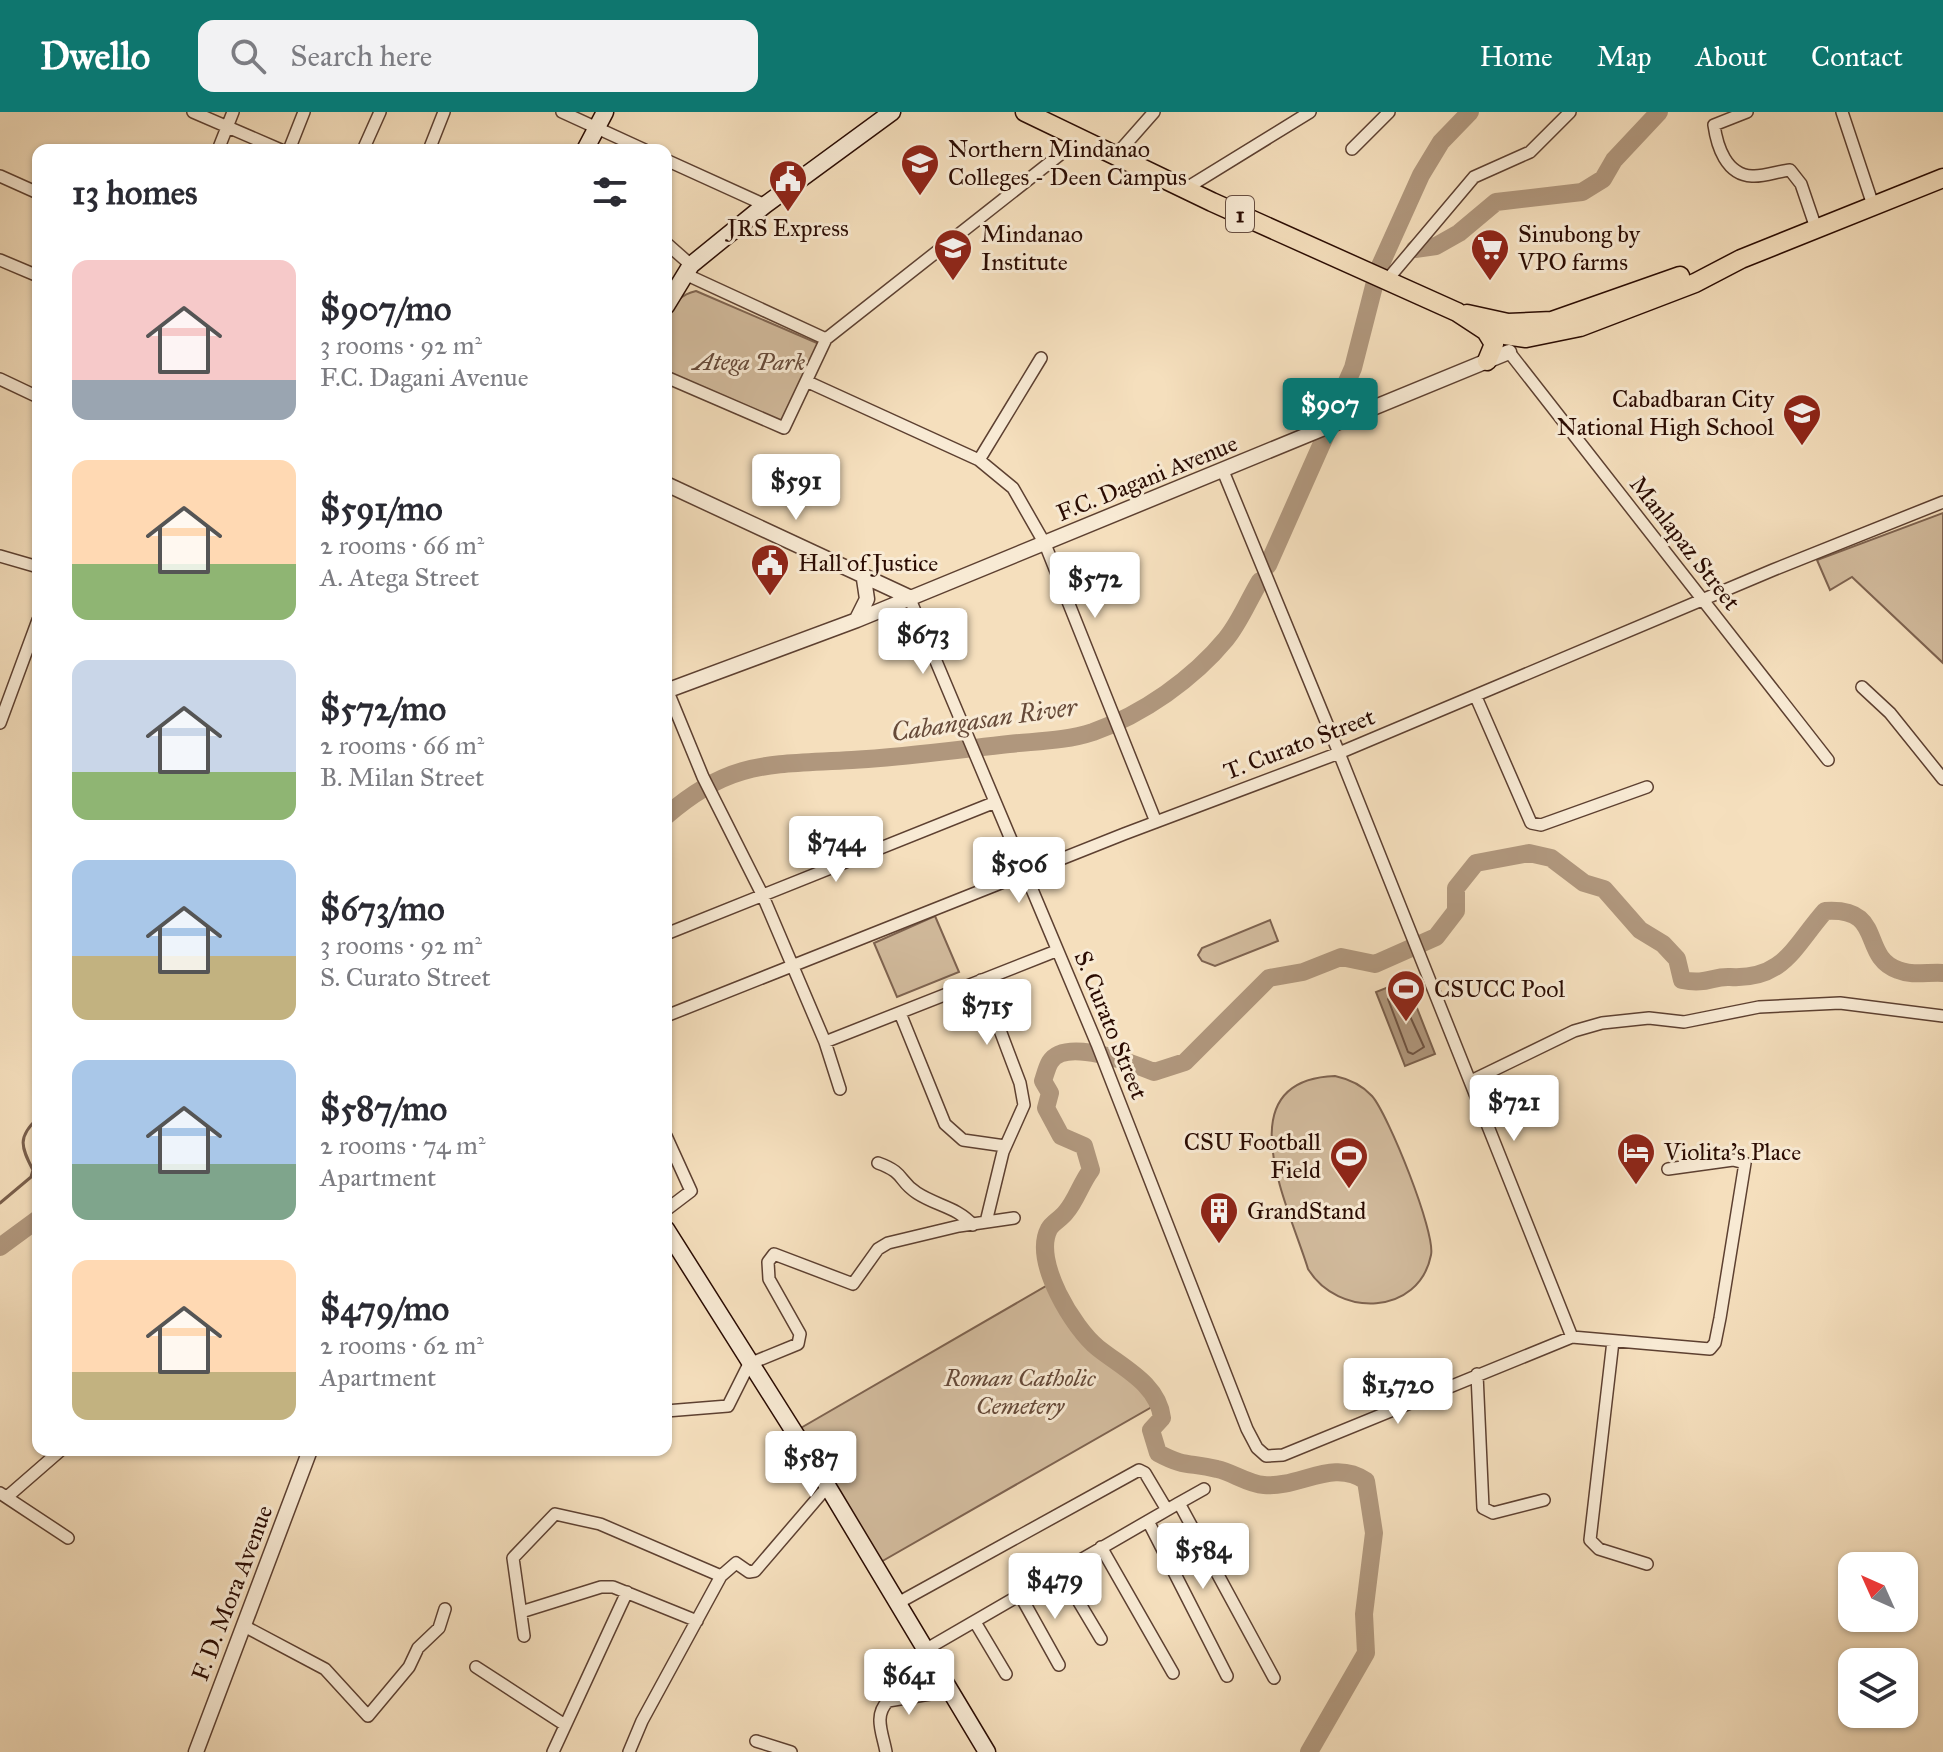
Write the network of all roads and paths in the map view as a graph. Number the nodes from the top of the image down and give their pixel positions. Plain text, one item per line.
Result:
1 (193, 112) edge
2 (233, 112) edge
3 (304, 112) edge
4 (380, 112) edge
5 (444, 112) edge
6 (562, 112) edge
7 (605, 112) edge
8 (892, 112) edge
9 (1025, 112) edge
10 (1154, 112) edge
11 (1310, 112) edge
12 (1389, 112) edge
13 (1570, 112) edge
14 (1747, 112) edge
15 (1842, 112) edge
16 (227, 126) junction
17 (597, 128) junction
18 (1081, 138) junction
19 (220, 144) edge
20 (268, 144) edge
21 (291, 144) edge
22 (366, 144) edge
23 (431, 144) edge
24 (588, 144) edge
25 (632, 144) edge
26 (1352, 149) dead end
27 (1117, 154) junction
28 (672, 163) edge
29 (0, 176) edge
30 (1943, 178) edge
31 (1185, 189) junction
32 (32, 190) edge
33 (765, 205) junction
34 (1873, 205) junction
35 (1816, 228) junction
36 (672, 250) edge
37 (1741, 259) junction
38 (0, 260) edge
39 (688, 270) junction
40 (32, 273) edge
41 (1387, 280) junction
42 (672, 296) edge
43 (1457, 312) junction
44 (1486, 331) junction
45 (1555, 334) junction
46 (826, 339) junction
47 (1509, 352) junction
48 (1041, 358) dead end
49 (1487, 361) junction
50 (0, 379) edge
51 (672, 380) edge
52 (808, 382) junction
53 (32, 394) edge
54 (979, 460) junction
55 (1223, 471) junction
56 (672, 487) edge
57 (1943, 502) edge
58 (1045, 544) junction
59 (0, 556) edge
60 (32, 565) edge
61 (864, 579) junction
62 (909, 597) junction
63 (1703, 601) junction
64 (857, 620) junction
65 (32, 636) edge
66 (672, 687) edge
67 (1862, 687) dead end
68 (1476, 697) junction
69 (672, 701) edge
70 (0, 723) edge
71 (1339, 753) junction
72 (1828, 760) dead end
73 (1943, 779) edge
74 (1647, 787) dead end
75 (993, 803) junction
76 (1156, 822) junction
77 (1026, 875) junction
78 (762, 894) junction
79 (672, 932) edge
80 (1056, 951) junction
81 (793, 966) junction
82 (981, 980) junction
83 (900, 1013) junction
84 (672, 1014) edge
85 (1943, 1016) edge
86 (825, 1042) junction
87 (1471, 1081) junction
88 (840, 1089) dead end
89 (1005, 1146) junction
90 (672, 1148) edge
91 (878, 1163) dead end
92 (1668, 1169) dead end
93 (672, 1205) edge
94 (1014, 1218) dead end
95 (986, 1222) junction
96 (973, 1225) junction
97 (672, 1239) edge
98 (1572, 1337) junction
99 (1613, 1341) junction
100 (749, 1364) junction
101 (1477, 1374) junction
102 (672, 1411) edge
103 (53, 1456) edge
104 (308, 1456) edge
105 (827, 1487) junction
106 (1204, 1489) dead end
107 (4, 1495) edge
108 (1544, 1500) dead end
109 (1179, 1503) junction
110 (1167, 1510) junction
111 (1148, 1521) junction
112 (68, 1538) dead end
113 (1101, 1547) junction
114 (1647, 1564) dead end
115 (1061, 1572) junction
116 (721, 1576) junction
117 (627, 1592) junction
118 (1020, 1595) junction
119 (898, 1603) junction
120 (445, 1609) dead end
121 (521, 1612) junction
122 (697, 1621) junction
123 (975, 1622) junction
124 (244, 1626) junction
125 (524, 1636) dead end
126 (1101, 1639) dead end
127 (925, 1650) junction
128 (1059, 1665) dead end
129 (476, 1667) dead end
130 (1173, 1673) dead end
131 (1006, 1674) dead end
132 (1227, 1676) dead end
133 (1274, 1678) dead end
134 (948, 1691) junction
135 (565, 1725) junction
136 (756, 1741) dead end
137 (196, 1752) edge
138 (553, 1752) edge
139 (629, 1752) edge
140 (791, 1752) edge
141 (886, 1752) edge
142 (987, 1752) edge

1 - 16 street
2 - 16 street
3 - 21 street
4 - 22 street
5 - 23 street
6 - 17 street
7 - 17 main road
8 - 33 main road
9 - 18 highway, 1
10 - 27 street
11 - 31 street
12 - 26 street
13 - 41 street
14 - 35 street
15 - 34 street
16 - 19 street
16 - 20 street
17 - 24 main road
17 - 25 street
18 - 27 highway, 1
18 - 46 street
27 - 31 highway, 1
28 - 33 street
29 - 32 street
30 - 34 highway, 1
31 - 41 highway, 1
33 - 39 main road
34 - 35 highway, 1
35 - 37 highway, 1
36 - 39 street
37 - 43 highway, 1
37 - 45 highway, 1
38 - 40 street
39 - 42 main road
39 - 46 street
41 - 43 highway, 1
43 - 44 highway, 1
44 - 45 highway, 1
44 - 49 highway
45 - 47 highway
46 - 52 street
47 - 49 street, F.C. Dagani Avenue
47 - 63 street, Manlapaz Street
48 - 54 street
49 - 55 street, F.C. Dagani Avenue
50 - 53 street
51 - 52 street
52 - 54 street
54 - 58 street
55 - 58 street, F.C. Dagani Avenue
55 - 71 street
56 - 61 street
57 - 63 street, T. Curato Street
58 - 62 street, F.C. Dagani Avenue
58 - 76 street
59 - 60 street
61 - 62 street
61 - 64 street
62 - 64 street, F.C. Dagani Avenue
62 - 75 street, S. Curato Street
63 - 68 street, T. Curato Street
63 - 72 street, Manlapaz Street
64 - 66 street, F.C. Dagani Avenue
65 - 70 street
67 - 73 street
68 - 71 street, T. Curato Street
68 - 74 street
69 - 78 street
71 - 76 street, T. Curato Street
71 - 87 street
75 - 77 street, S. Curato Street
75 - 78 street
76 - 77 street, T. Curato Street
77 - 80 street, S. Curato Street
77 - 81 street, T. Curato Street
78 - 79 street
78 - 81 street
80 - 82 street
80 - 101 street, S. Curato Street
81 - 84 street, T. Curato Street
81 - 86 street
82 - 83 street
82 - 89 street
83 - 86 street
83 - 89 street
85 - 87 street
86 - 88 street
87 - 98 street
89 - 95 street
90 - 93 street
91 - 96 street
92 - 99 street
94 - 95 street
95 - 96 street
96 - 100 street
97 - 100 main road
98 - 99 street
98 - 101 street
99 - 114 street
100 - 102 street
100 - 105 main road
101 - 108 street
103 - 107 street
104 - 124 street, F. D. Mora Avenue
105 - 116 street
105 - 119 main road
106 - 109 street
107 - 112 street
109 - 110 street
109 - 133 street
110 - 111 street
110 - 119 street
111 - 113 street
111 - 132 street
113 - 115 street
113 - 130 street
115 - 118 street
115 - 126 street
116 - 121 street
116 - 122 street
117 - 121 street
117 - 122 street
117 - 135 street
118 - 123 street
118 - 128 street
119 - 127 main road
120 - 124 street
121 - 125 street
122 - 139 street
123 - 127 street
123 - 131 street
124 - 137 street, F. D. Mora Avenue
127 - 134 main road
129 - 135 street
134 - 141 street
134 - 142 main road
135 - 138 street
136 - 140 street

